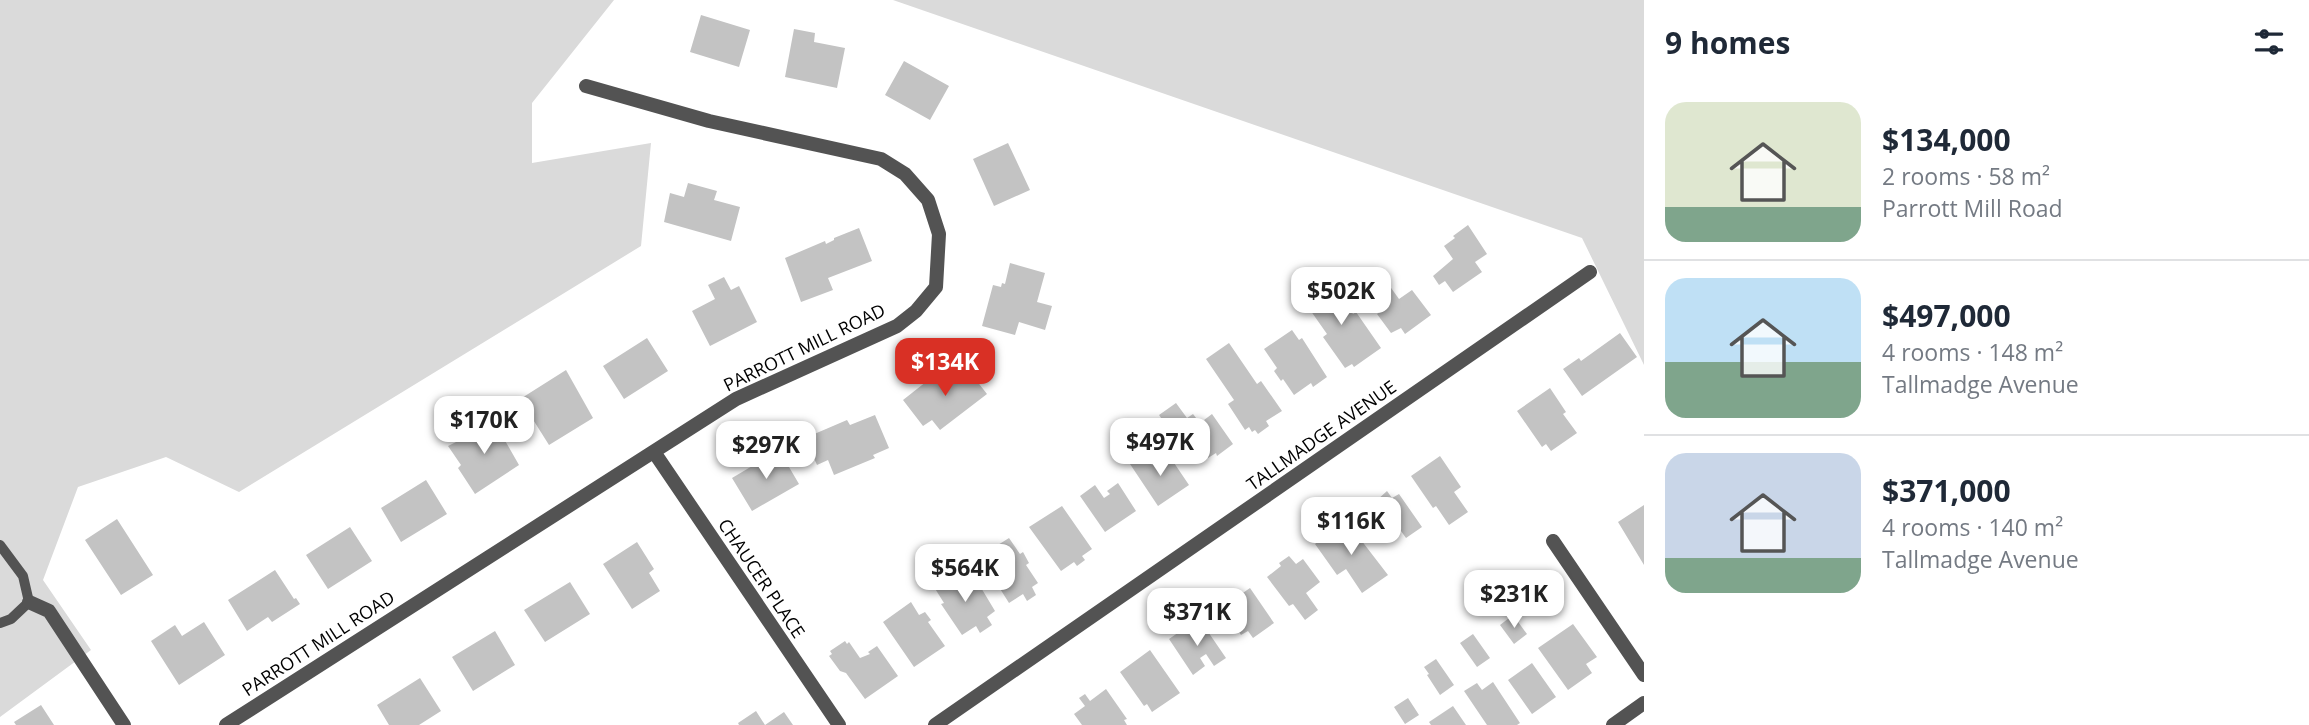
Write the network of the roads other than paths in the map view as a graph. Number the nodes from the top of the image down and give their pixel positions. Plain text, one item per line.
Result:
1 (586, 86) dead end
2 (1590, 271) dead end
3 (654, 452) junction
4 (1553, 541) dead end
5 (0, 545) edge
6 (29, 602) junction
7 (0, 623) edge
8 (1644, 675) edge
9 (1644, 703) edge
10 (124, 725) edge
11 (226, 725) edge
12 (839, 725) edge
13 (935, 725) edge
14 (1613, 725) edge

1 - 3 street, PARROTT MILL ROAD
2 - 13 street, TALLMADGE AVENUE
3 - 11 street, PARROTT MILL ROAD
3 - 12 street, CHAUCER PLACE
4 - 8 street
5 - 6 lane
6 - 7 lane
6 - 10 street
9 - 14 street

